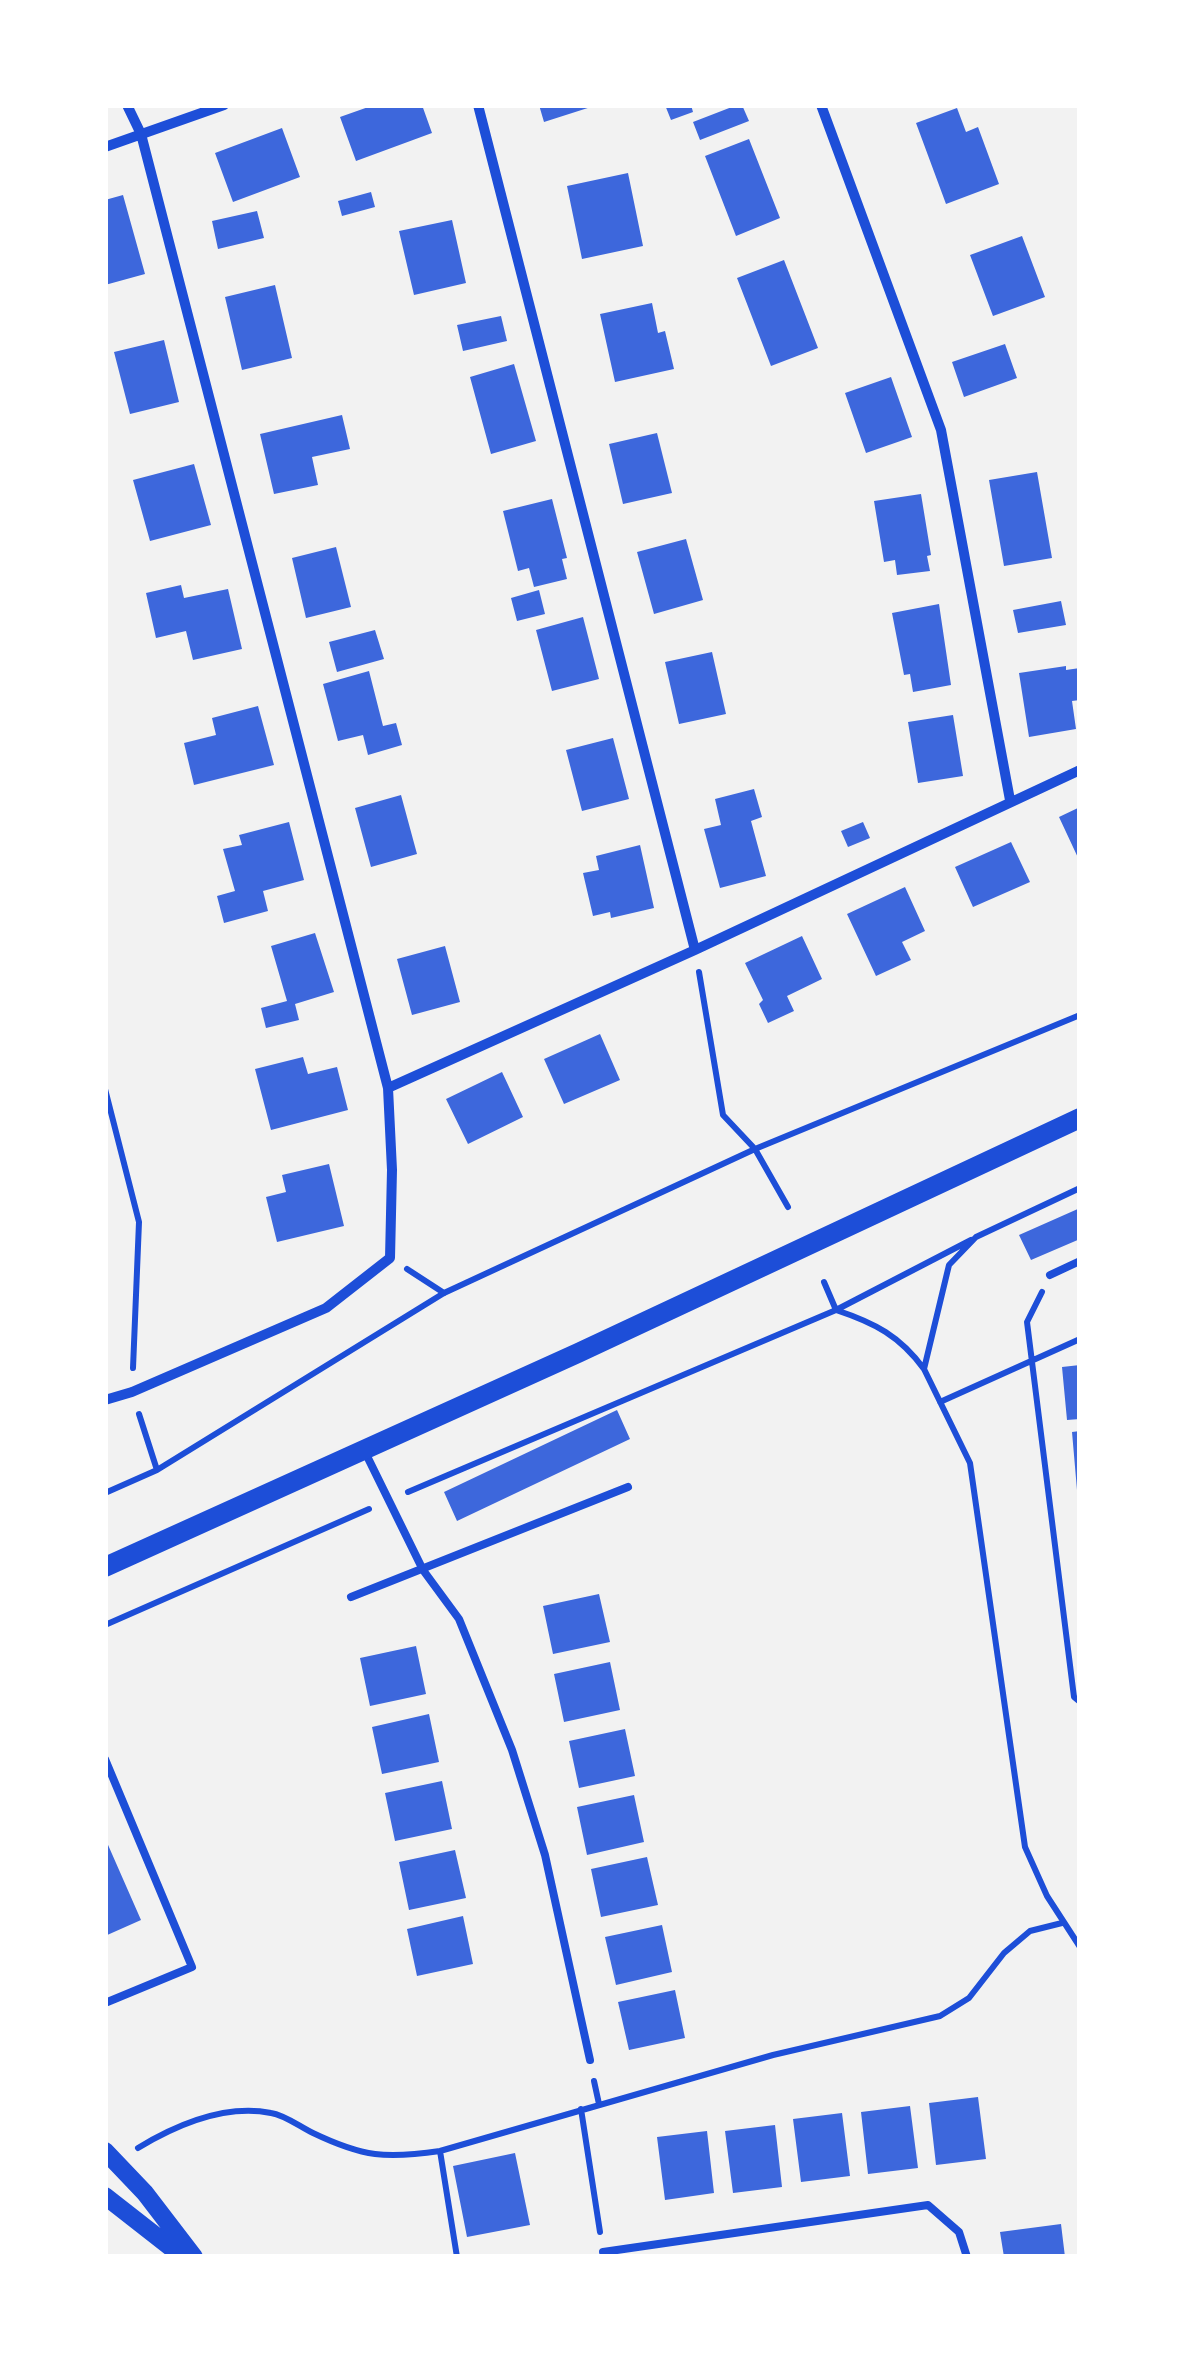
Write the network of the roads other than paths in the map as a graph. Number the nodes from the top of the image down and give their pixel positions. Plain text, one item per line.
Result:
1 (127, 105) edge
2 (224, 105) edge
3 (478, 105) edge
4 (821, 105) edge
5 (141, 134) junction
6 (105, 147) edge
7 (1080, 770) edge
8 (1010, 800) junction
9 (696, 950) junction
10 (388, 1088) junction
11 (1080, 1118) edge
12 (1080, 1262) edge
13 (1050, 1275) road end
14 (105, 1400) edge
15 (364, 1450) junction
16 (628, 1486) dead end
17 (105, 1567) edge
18 (423, 1570) junction
19 (351, 1597) dead end
20 (105, 1760) edge
21 (105, 2002) edge
22 (590, 2060) dead end
23 (105, 2151) edge
24 (105, 2196) edge
25 (603, 2252) road end
26 (183, 2257) edge
27 (194, 2257) edge
28 (966, 2257) edge

1 - 5 street
2 - 5 street
3 - 9 street
4 - 8 street
5 - 6 street
5 - 10 street
7 - 8 street
8 - 9 street
9 - 10 street
10 - 14 street
11 - 15 main road
12 - 13 lane
15 - 17 main road
15 - 18 lane
16 - 18 lane
18 - 19 lane
18 - 22 lane
20 - 21 lane
23 - 27 street
24 - 26 street
25 - 28 lane

